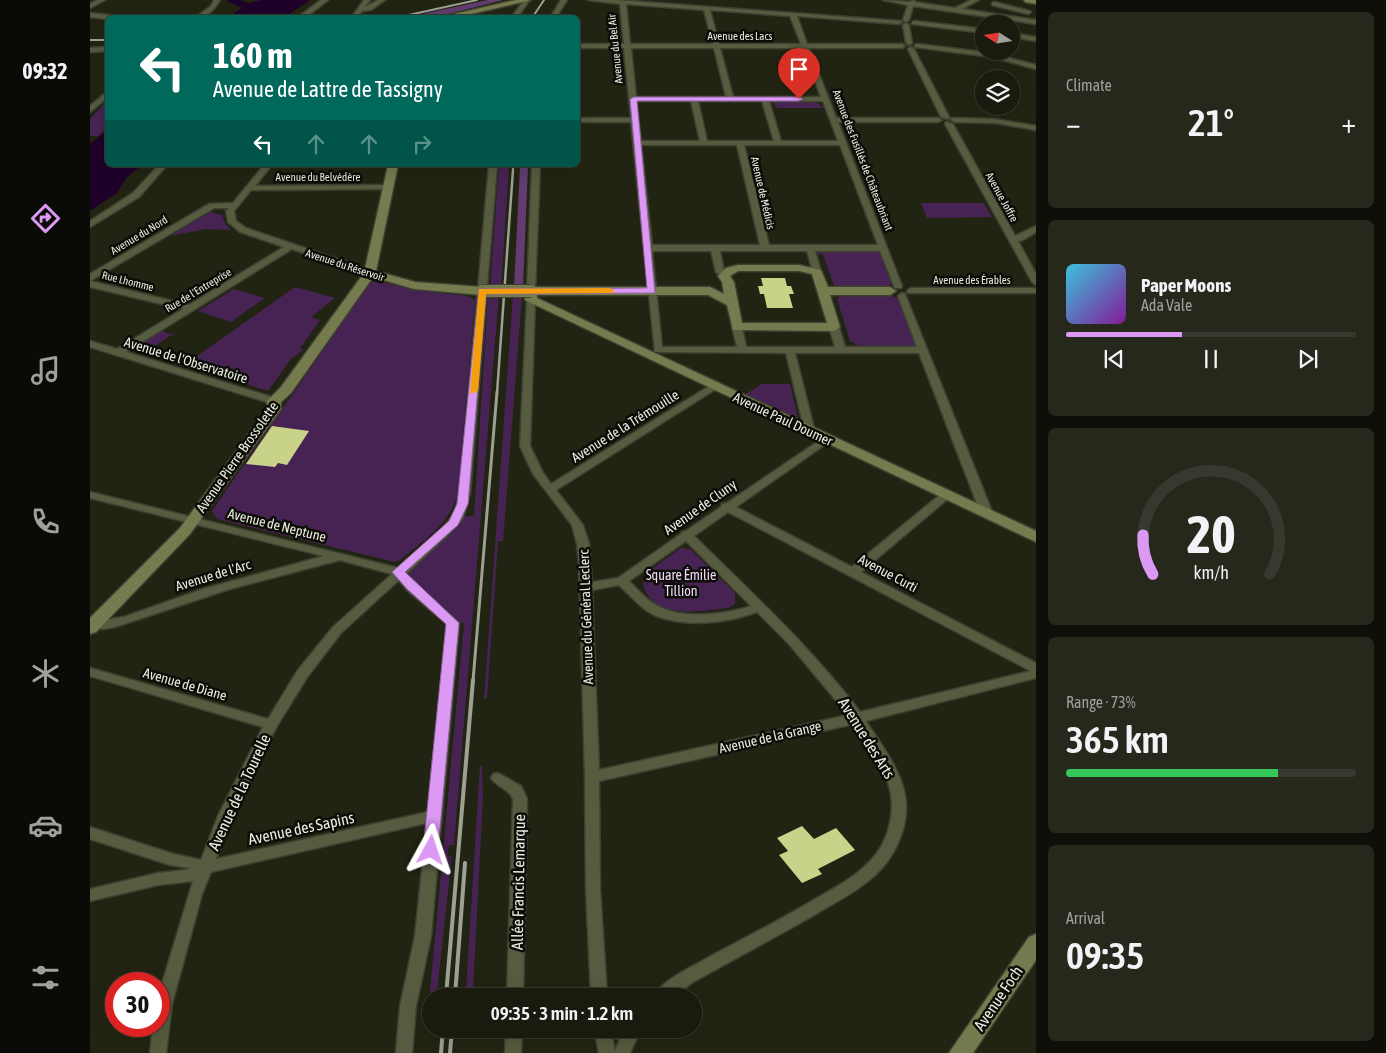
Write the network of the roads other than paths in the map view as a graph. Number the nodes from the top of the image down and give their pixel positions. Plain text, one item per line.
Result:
1 (102, 0) edge
2 (217, 0) edge
3 (325, 0) edge
4 (367, 0) edge
5 (382, 0) edge
6 (527, 0) edge
7 (564, 0) edge
8 (591, 0) edge
9 (886, 0) edge
10 (976, 0) edge
11 (1029, 0) edge
12 (509, 1) edge
13 (911, 1) edge
14 (1036, 2) edge
15 (623, 3) junction
16 (994, 4) dead end
17 (90, 6) edge
18 (707, 8) junction
19 (1014, 8) junction
20 (361, 9) junction
21 (956, 10) junction
22 (1028, 12) dead end
23 (90, 15) edge
24 (202, 15) edge
25 (304, 15) edge
26 (356, 15) edge
27 (452, 15) edge
28 (516, 15) edge
29 (555, 15) edge
30 (793, 15) junction
31 (105, 17) edge
32 (906, 22) junction
33 (1036, 22) edge
34 (975, 30) edge
35 (1020, 35) edge
36 (1036, 38) edge
37 (580, 46) edge
38 (628, 46) junction
39 (717, 46) junction
40 (806, 46) junction
41 (910, 46) junction
42 (105, 49) edge
43 (90, 50) edge
44 (1036, 67) edge
45 (105, 95) edge
46 (634, 99) junction
47 (694, 99) junction
48 (730, 99) junction
49 (765, 99) junction
50 (825, 99) junction
51 (90, 110) edge
52 (580, 120) edge
53 (636, 120) junction
54 (833, 120) junction
55 (947, 120) junction
56 (1036, 128) edge
57 (638, 143) junction
58 (704, 143) junction
59 (740, 143) junction
60 (778, 143) junction
61 (842, 143) junction
62 (161, 167) edge
63 (266, 167) edge
64 (393, 167) edge
65 (493, 167) edge
66 (536, 167) edge
67 (249, 188) junction
68 (388, 188) junction
69 (233, 208) junction
70 (90, 225) edge
71 (1036, 228) edge
72 (1013, 239) junction
73 (290, 247) junction
74 (648, 248) junction
75 (715, 248) junction
76 (765, 248) junction
77 (810, 248) junction
78 (884, 248) junction
79 (817, 272) junction
80 (370, 273) junction
81 (724, 277) junction
82 (90, 278) edge
83 (1036, 282) edge
84 (90, 284) edge
85 (482, 291) junction
86 (652, 291) junction
87 (710, 291) junction
88 (823, 291) junction
89 (900, 291) junction
90 (1035, 291) edge
91 (531, 296) junction
92 (732, 303) junction
93 (189, 308) junction
94 (737, 327) junction
95 (834, 327) junction
96 (90, 344) edge
97 (742, 350) junction
98 (790, 350) junction
99 (841, 350) junction
100 (924, 350) junction
101 (118, 353) junction
102 (654, 354) junction
103 (714, 387) junction
104 (274, 402) junction
105 (810, 432) junction
106 (826, 439) junction
107 (551, 489) junction
108 (90, 495) edge
109 (946, 495) junction
110 (726, 506) junction
111 (986, 514) junction
112 (194, 520) junction
113 (686, 534) junction
114 (1036, 537) edge
115 (342, 556) junction
116 (398, 572) junction
117 (854, 572) junction
118 (621, 581) junction
119 (586, 587) junction
120 (758, 608) junction
121 (92, 627) edge
122 (1036, 668) edge
123 (90, 672) edge
124 (1036, 674) edge
125 (857, 718) junction
126 (271, 725) junction
127 (592, 777) junction
128 (498, 778) dead end
129 (434, 816) junction
130 (90, 833) edge
131 (170, 859) junction
132 (204, 867) junction
133 (169, 878) junction
134 (90, 895) edge
135 (1036, 943) edge
136 (515, 988) edge
137 (599, 988) edge
138 (673, 988) edge
139 (514, 1038) edge
140 (604, 1038) edge
141 (629, 1038) edge
142 (158, 1053) edge
143 (404, 1053) edge
144 (513, 1053) edge
145 (606, 1053) edge
146 (622, 1053) edge
147 (960, 1053) edge

1 - 17 street
2 - 24 street
3 - 25 street
4 - 20 street
5 - 20 street
6 - 12 street
6 - 28 street
7 - 29 street
8 - 15 street
9 - 13 street
10 - 21 street
11 - 14 street
11 - 19 street
12 - 27 street
13 - 21 street
13 - 32 street, Avenue Joffre
15 - 18 street
15 - 38 street, Avenue du Bel Air
16 - 19 street
18 - 30 street
18 - 39 street
19 - 22 street
20 - 26 street
21 - 33 street
23 - 31 street
30 - 32 street
30 - 40 street, Avenue des Fusillés de Châteaubriant
32 - 34 street
32 - 41 street, Avenue Joffre
35 - 36 street
37 - 38 street, Avenue des Lacs
38 - 39 street, Avenue des Lacs
38 - 46 street, Avenue du Bel Air
39 - 40 street, Avenue des Lacs
39 - 48 street
40 - 41 street, Avenue des Lacs
40 - 50 street, Avenue des Fusillés de Châteaubriant
41 - 44 street, Avenue des Lacs
41 - 55 street, Avenue Joffre
42 - 43 street
45 - 51 street
46 - 47 street
46 - 53 street, Avenue du Bel Air
47 - 48 street
47 - 58 street
48 - 49 street
49 - 50 street
49 - 60 street
50 - 54 street, Avenue des Fusillés de Châteaubriant
52 - 53 street
53 - 57 street, Avenue du Bel Air
54 - 55 street
54 - 61 street, Avenue des Fusillés de Châteaubriant
55 - 56 street
55 - 72 street, Avenue Joffre
57 - 58 street
57 - 74 street, Avenue du Bel Air
58 - 59 street
59 - 60 street
59 - 76 street, Avenue de Médicis
60 - 61 street
61 - 78 street, Avenue des Fusillés de Châteaubriant
62 - 70 street
63 - 67 street
64 - 68 street
65 - 85 street, Avenue de la Tourelle
66 - 91 street, Avenue du Général Leclerc
67 - 68 street, Avenue du Belvédère
67 - 69 street
68 - 80 street
69 - 73 street, Avenue du Réservoir
69 - 82 street, Avenue du Nord
71 - 72 street
72 - 83 street, Avenue Joffre
73 - 80 street, Avenue du Réservoir
73 - 93 street, Rue de l'Entreprise
74 - 75 street
74 - 86 street, Avenue du Bel Air
75 - 76 street
75 - 81 street
76 - 77 street
77 - 78 street
77 - 79 street
78 - 89 street, Avenue des Fusillés de Châteaubriant
79 - 81 street
79 - 88 street
80 - 85 street, Avenue du Réservoir
80 - 104 street, Avenue Pierre Brossolette
81 - 87 street
81 - 92 street
84 - 93 street, Rue Lhomme
85 - 91 street, Avenue du Réservoir, bridge
85 - 116 street, Avenue de la Tourelle
86 - 87 street, Avenue du Réservoir
86 - 91 street, Avenue du Réservoir
86 - 102 street, Avenue du Bel Air
87 - 92 street
88 - 89 street
88 - 95 street
89 - 90 street, Avenue des Érables
89 - 100 street, Avenue des Fusillés de Châteaubriant
91 - 102 street, Avenue Paul Doumer
91 - 107 street, Avenue du Général Leclerc
92 - 94 street
93 - 101 street, Rue de l'Entreprise
94 - 95 street
94 - 97 street
95 - 99 street
96 - 101 street, Avenue de l'Observatoire
97 - 98 street
97 - 102 street
98 - 99 street
98 - 105 street
99 - 100 street
100 - 111 street, Avenue des Fusillés de Châteaubriant
101 - 104 street, Avenue de l'Observatoire
102 - 103 street, Avenue Paul Doumer
103 - 105 street, Avenue Paul Doumer
103 - 107 street, Avenue de la Trémouille
104 - 112 street, Avenue Pierre Brossolette
105 - 106 street, Avenue Paul Doumer
106 - 109 street, Avenue Paul Doumer
106 - 110 street, Avenue de Cluny
107 - 119 street, Avenue du Général Leclerc
108 - 112 street, Avenue de Neptune
109 - 111 street, Avenue Paul Doumer
109 - 117 street
110 - 113 street, Avenue de Cluny
110 - 117 street, Avenue Curti
111 - 114 street, Avenue Paul Doumer
112 - 115 street, Avenue de Neptune
112 - 121 street, Avenue Pierre Brossolette
113 - 118 street, Avenue de Cluny
113 - 120 street, Avenue des Arts
115 - 116 street, Avenue de Neptune
115 - 121 street, Avenue de l'Arc
116 - 126 street, Avenue de la Tourelle
116 - 129 street
117 - 122 street, Avenue Curti
118 - 119 street, Avenue de Cluny
118 - 120 street
119 - 127 street, Avenue du Général Leclerc
120 - 125 street, Avenue des Arts
123 - 126 street, Avenue de Diane
124 - 125 street, Avenue de la Grange
125 - 127 street, Avenue de la Grange
125 - 138 street, Avenue des Arts
126 - 132 street, Avenue de la Tourelle
127 - 137 street, Avenue du Général Leclerc
128 - 136 street, Allée Francis Lemarque
129 - 132 street, Avenue des Sapins
129 - 143 street
130 - 131 street
131 - 132 street
131 - 133 street
132 - 133 street, Avenue des Sapins
132 - 142 street, Avenue de la Tourelle
133 - 134 street, Avenue des Sapins
135 - 147 street, Avenue Foch
139 - 144 street
140 - 145 street
141 - 146 street

